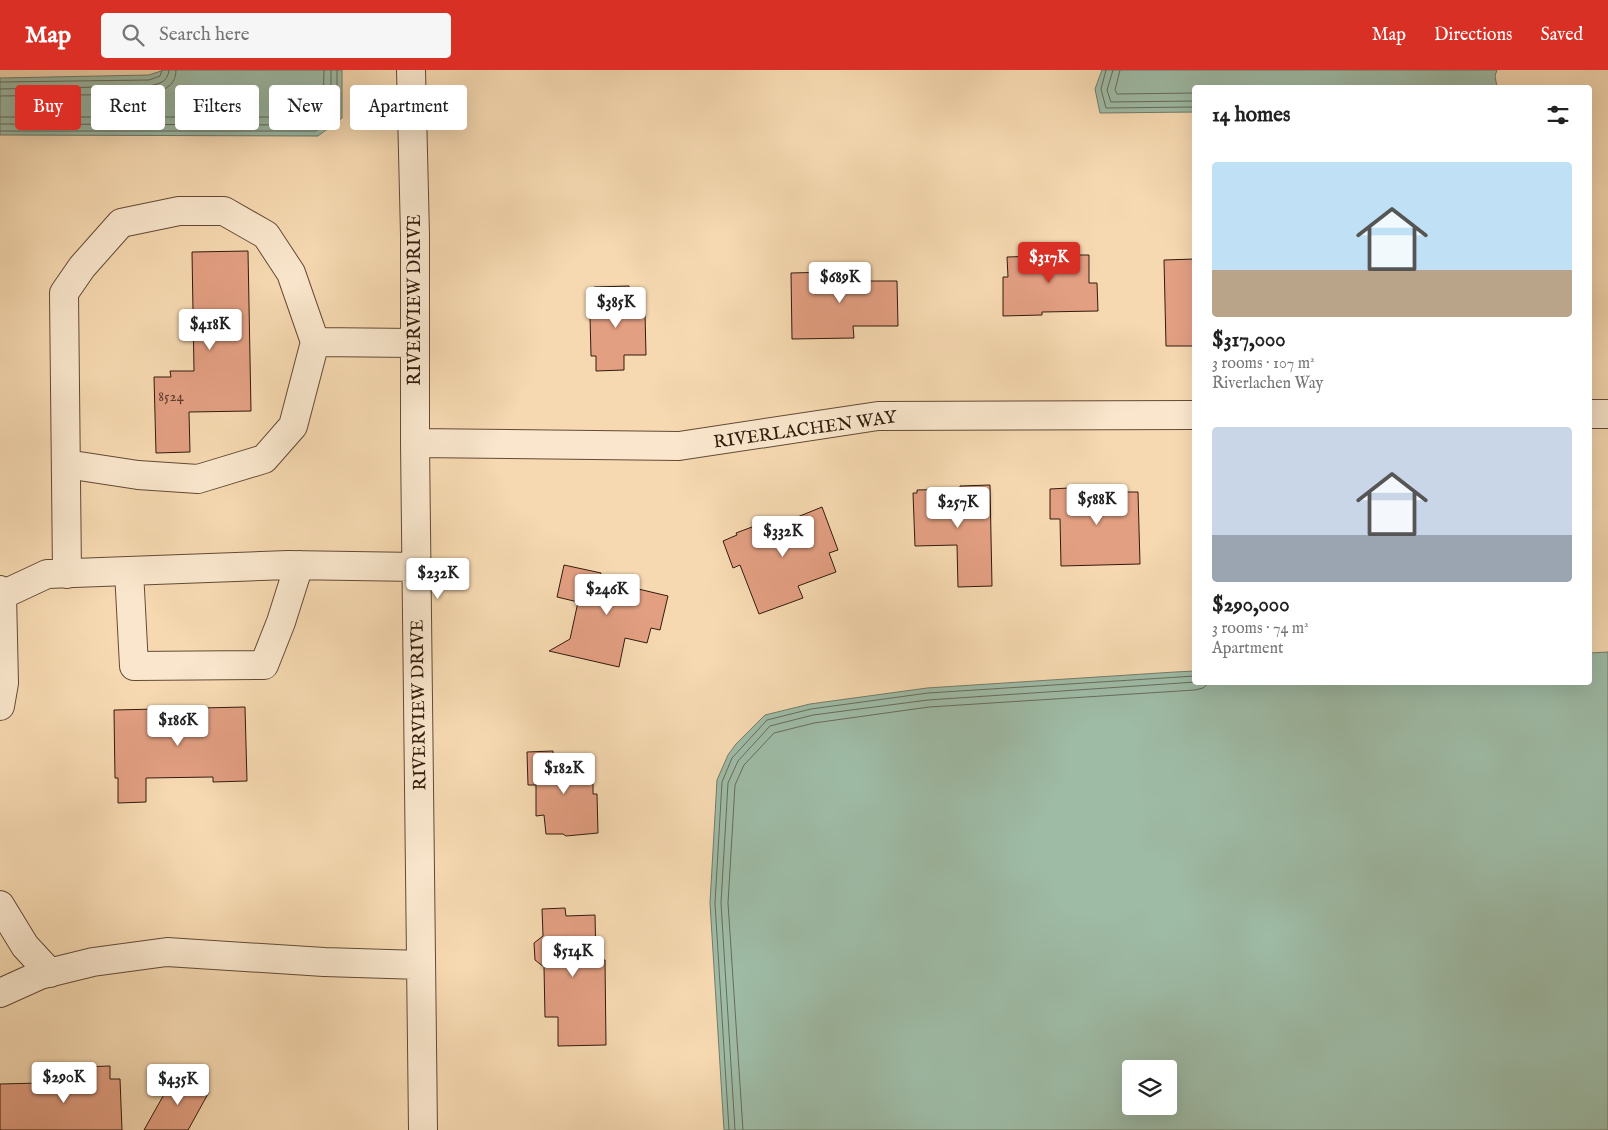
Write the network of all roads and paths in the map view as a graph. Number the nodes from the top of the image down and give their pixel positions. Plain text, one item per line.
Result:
1 (411, 70) edge
2 (315, 342) junction
3 (415, 343) junction
4 (1592, 414) edge
5 (1608, 414) edge
6 (1192, 415) edge
7 (415, 443) junction
8 (66, 464) junction
9 (300, 565) junction
10 (417, 567) junction
11 (129, 571) junction
12 (67, 574) junction
13 (1, 592) edge
14 (0, 706) edge
15 (0, 905) edge
16 (421, 965) junction
17 (50, 973) junction
18 (0, 993) edge
19 (423, 1130) edge

1 - 3 street, RIVERVIEW DRIVE
2 - 3 street
2 - 8 street
2 - 8 street
3 - 7 street, RIVERVIEW DRIVE
4 - 5 street
6 - 7 street, RIVERLACHEN WAY
7 - 10 street, RIVERVIEW DRIVE
8 - 12 street
9 - 10 street
9 - 11 street
9 - 11 street
10 - 16 street, RIVERVIEW DRIVE
11 - 12 street
12 - 13 street
13 - 14 street
15 - 17 street
16 - 17 street
16 - 19 street, RIVERVIEW DRIVE
17 - 18 street

